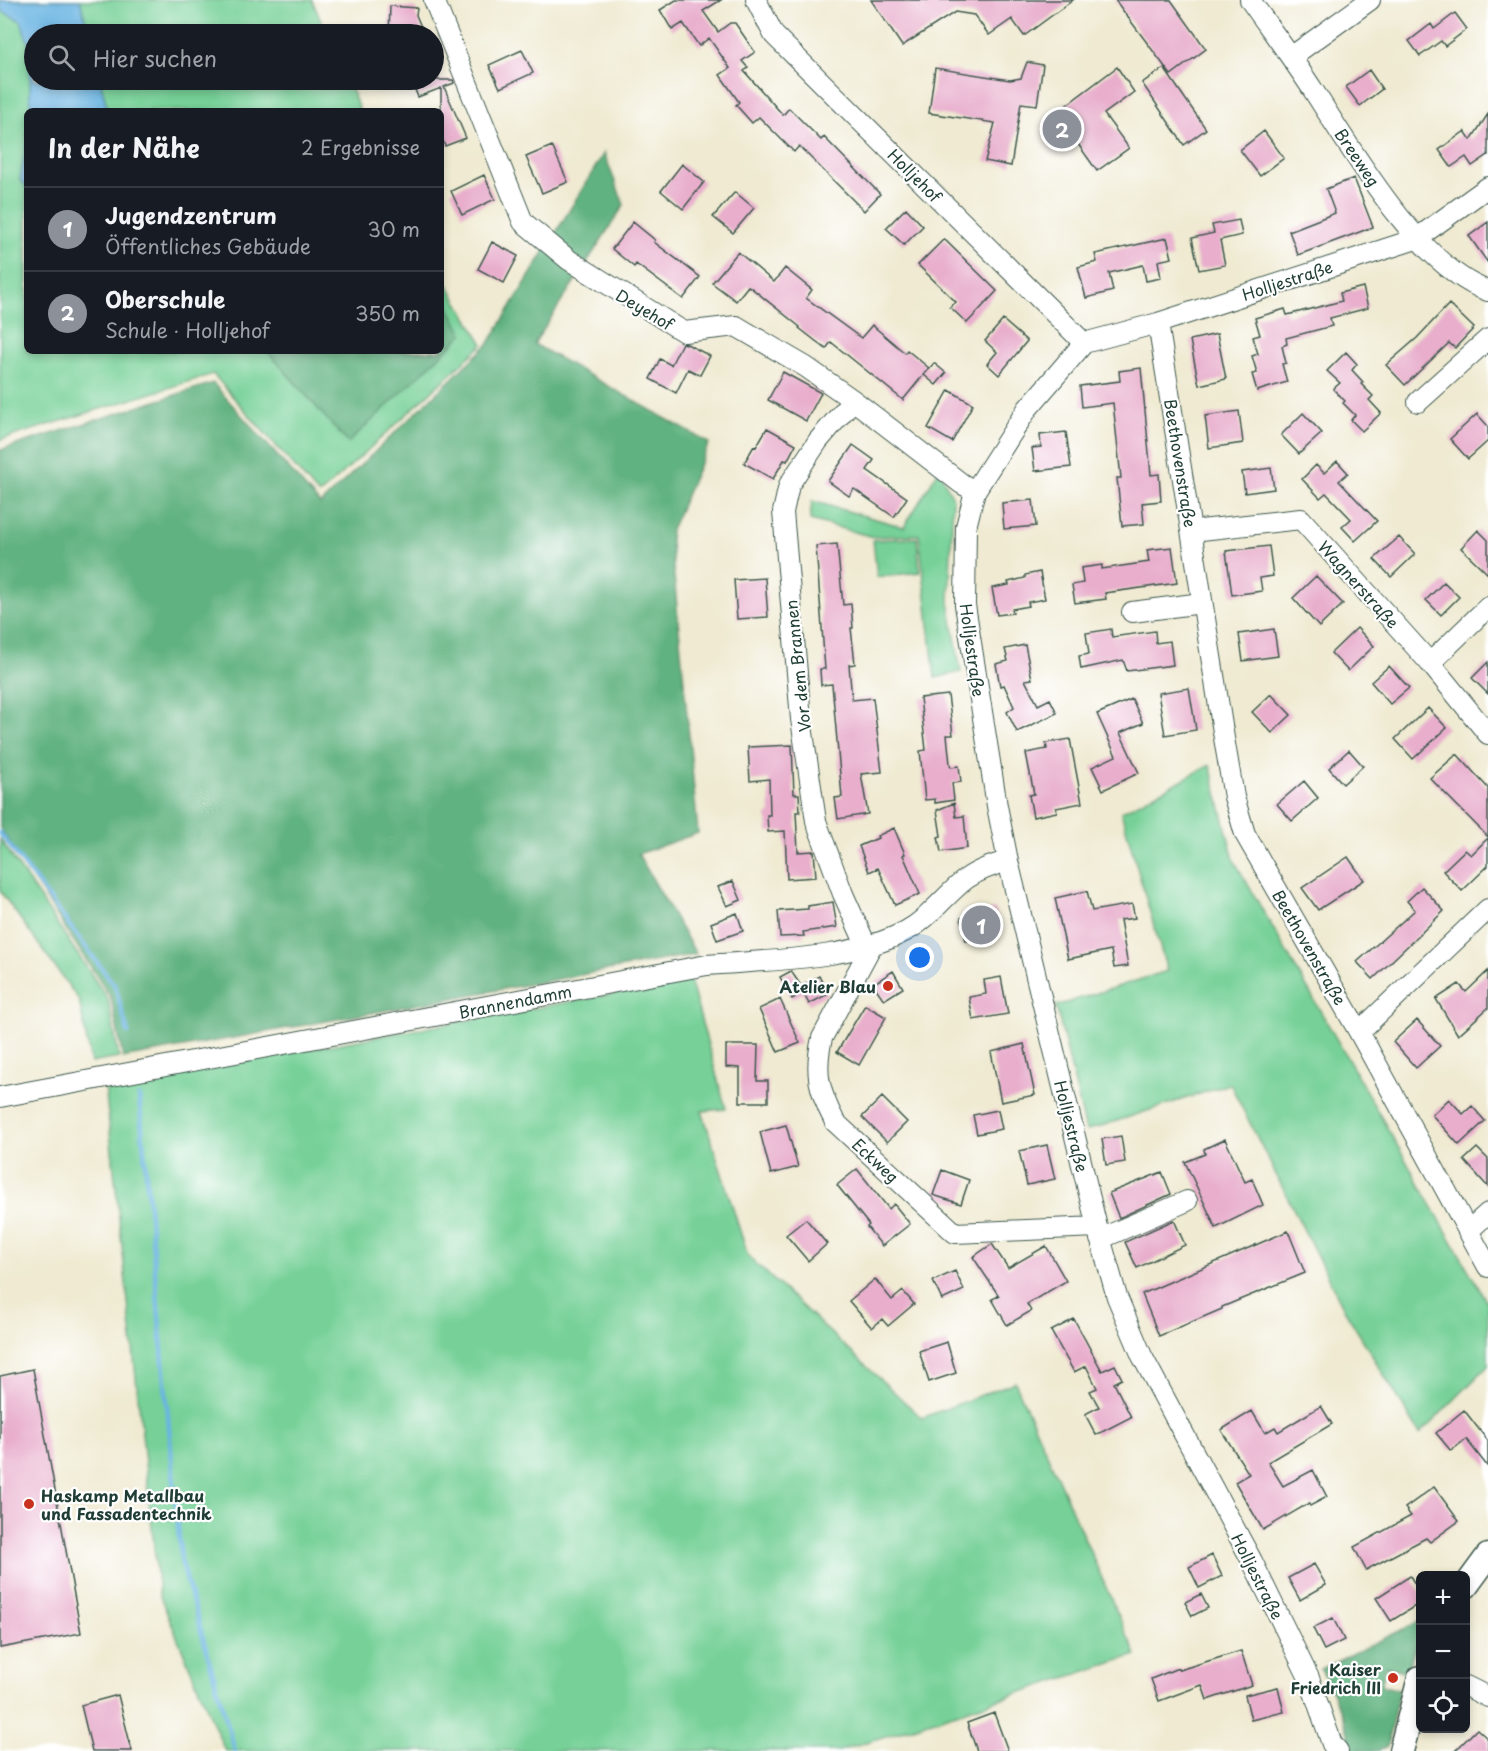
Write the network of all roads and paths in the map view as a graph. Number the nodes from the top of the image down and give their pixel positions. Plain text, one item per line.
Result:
1 (434, 0) edge
2 (756, 0) edge
3 (1250, 0) edge
4 (1370, 0) edge
5 (444, 24) edge
6 (444, 25) edge
7 (1291, 57) junction
8 (1488, 187) edge
9 (1416, 239) junction
10 (1488, 291) edge
11 (1158, 323) junction
12 (1488, 339) edge
13 (1084, 343) junction
14 (853, 400) junction
15 (1418, 402) dead end
16 (975, 491) junction
17 (1192, 531) junction
18 (1202, 603) junction
19 (1488, 607) edge
20 (1132, 612) dead end
21 (1430, 663) junction
22 (1488, 734) edge
23 (1008, 861) junction
24 (1488, 909) edge
25 (869, 945) junction
26 (1359, 1032) junction
27 (0, 1097) edge
28 (1187, 1201) dead end
29 (1488, 1213) edge
30 (1468, 1231) junction
31 (1098, 1233) junction
32 (1488, 1267) edge
33 (1488, 1556) edge
34 (1470, 1581) edge
35 (1420, 1679) edge
36 (1470, 1688) edge
37 (1488, 1697) edge
38 (1338, 1751) edge
39 (1401, 1751) edge

1 - 5 street, Deyehof
2 - 13 street, Holljehof
3 - 7 street, Breeweg
4 - 7 street
6 - 14 street, Deyehof
7 - 9 street, Breeweg
8 - 9 street, Holljestraße
9 - 10 street, Breeweg
9 - 11 street, Holljestraße
11 - 13 street, Holljestraße
11 - 17 street, Beethovenstraße
12 - 15 street
13 - 16 street, Holljestraße
14 - 16 street, Deyehof
14 - 25 street, Vor dem Brannen
16 - 23 street, Holljestraße
17 - 18 street, Beethovenstraße
17 - 21 street, Wagnerstraße
18 - 20 street
18 - 26 street, Beethovenstraße
19 - 21 street
21 - 22 street, Wagnerstraße
23 - 25 street, Brannendamm
23 - 31 street, Holljestraße
24 - 26 street
25 - 27 street, Brannendamm
25 - 31 street, Eckweg
26 - 30 street, Beethovenstraße
28 - 31 street
29 - 30 street
30 - 32 street, Beethovenstraße
31 - 38 street, Holljestraße
33 - 34 main road
35 - 39 main road
36 - 37 street

